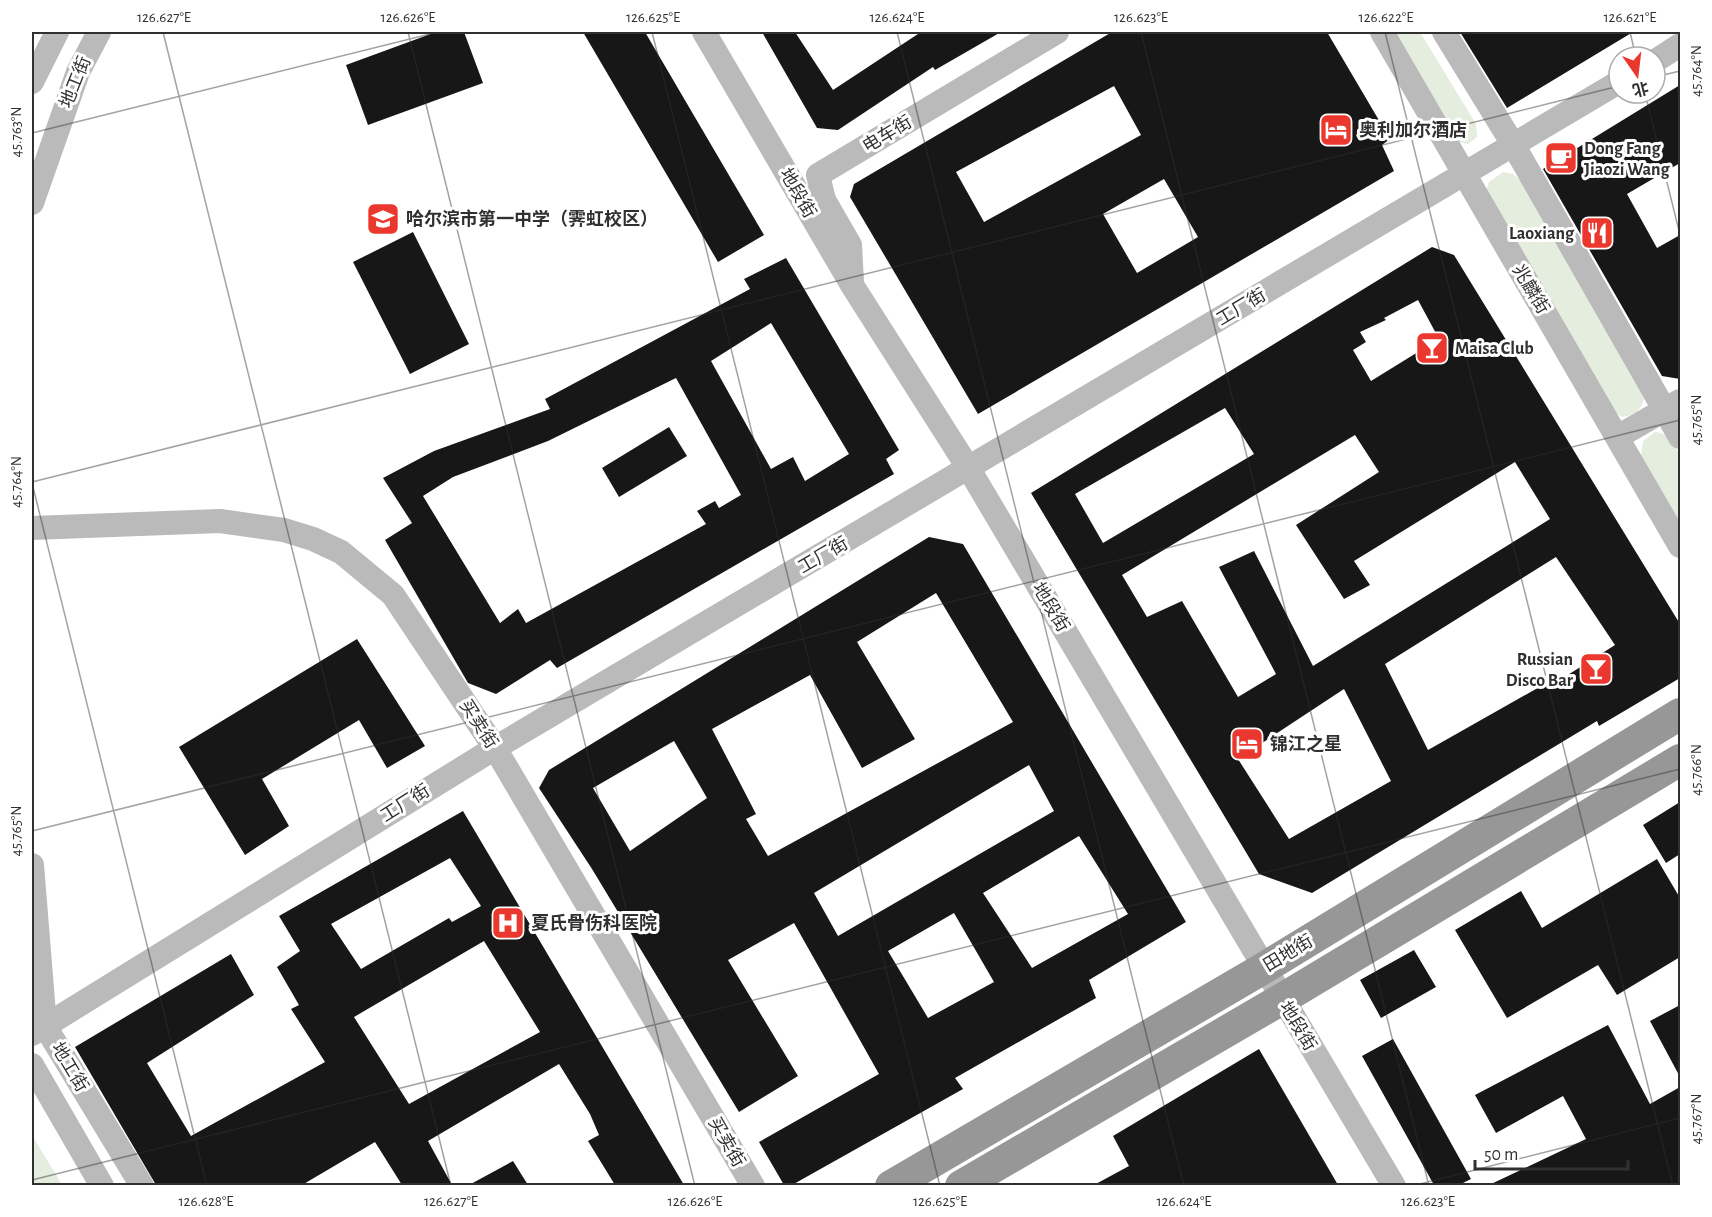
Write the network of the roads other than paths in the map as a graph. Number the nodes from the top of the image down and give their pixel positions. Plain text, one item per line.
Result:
1 (57, 32) edge
2 (99, 32) edge
3 (704, 32) edge
4 (1057, 32) edge
5 (1382, 32) edge
6 (1444, 32) edge
7 (1680, 45) edge
8 (1667, 53) edge
9 (32, 82) edge
10 (1607, 89) edge
11 (1514, 146) junction
12 (1463, 175) junction
13 (32, 203) edge
14 (852, 285) junction
15 (1673, 406) edge
16 (1619, 436) junction
17 (1680, 437) edge
18 (969, 468) junction
19 (32, 528) edge
20 (1680, 546) edge
21 (1680, 714) edge
22 (495, 748) junction
23 (1680, 760) edge
24 (32, 865) edge
25 (1264, 968) junction
26 (1282, 999) junction
27 (36, 1026) edge
28 (32, 1065) edge
29 (102, 1185) edge
30 (141, 1185) edge
31 (753, 1185) edge
32 (891, 1185) edge
33 (961, 1185) edge
34 (1394, 1185) edge

1 - 9 main road, 地工街
2 - 13 main road, 地工街
3 - 14 main road, 地段街
4 - 14 main road, 电车街
5 - 12 main road, 兆麟街
6 - 11 main road
7 - 8 main road
10 - 11 main road, 工厂街
11 - 12 main road, 工厂街
11 - 15 main road
12 - 16 main road, 兆麟街
12 - 18 main road, 工厂街
14 - 18 main road, 地段街
15 - 16 main road
15 - 17 main road
16 - 20 main road, 兆麟街
18 - 22 main road, 工厂街
18 - 25 main road, 地段街
19 - 22 main road, 买卖街
21 - 25 highway, 田地街
22 - 27 main road, 工厂街
22 - 31 main road, 买卖街
23 - 26 highway, 田地街
24 - 27 main road, 地工街
25 - 26 main road, 地段街
25 - 32 highway, 田地街
26 - 33 highway, 田地街
26 - 34 main road, 地段街
27 - 30 main road, 地工街
28 - 29 main road, 地工街

